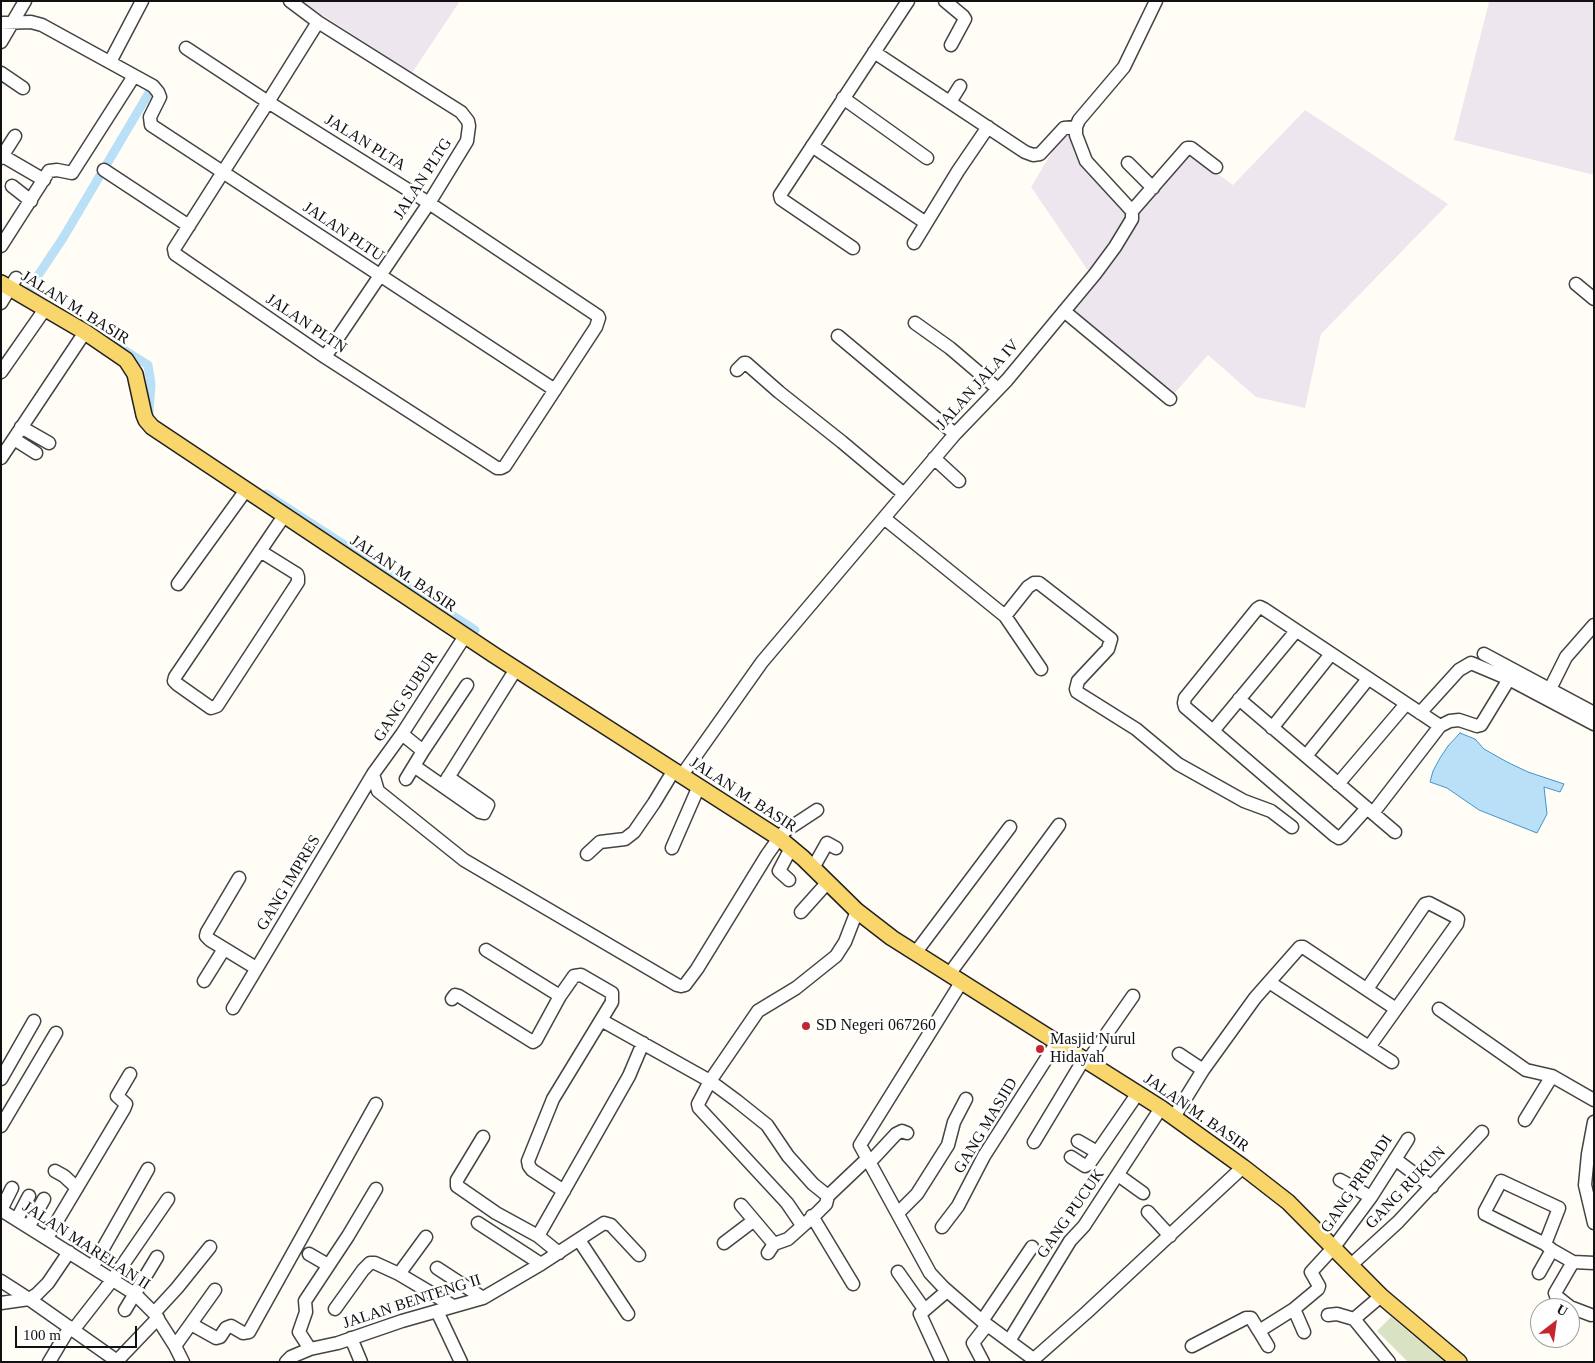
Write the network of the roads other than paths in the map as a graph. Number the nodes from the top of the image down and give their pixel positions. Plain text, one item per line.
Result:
1 (25, 1) edge
2 (142, 1) edge
3 (290, 1) edge
4 (908, 1) edge
5 (945, 1) edge
6 (1156, 1) edge
7 (318, 22) junction
8 (7, 23) edge
9 (1, 42) edge
10 (951, 45) dead end
11 (186, 48) dead end
12 (874, 52) junction
13 (110, 62) junction
14 (2, 74) edge
15 (134, 76) junction
16 (960, 86) dead end
17 (22, 88) dead end
18 (843, 98) junction
19 (268, 102) junction
20 (950, 102) junction
21 (988, 127) junction
22 (1076, 127) junction
23 (15, 136) dead end
24 (812, 146) junction
25 (5, 158) edge
26 (927, 158) dead end
27 (1128, 163) dead end
28 (1216, 166) dead end
29 (104, 170) dead end
30 (223, 172) junction
31 (44, 180) junction
32 (12, 186) dead end
33 (1153, 188) junction
34 (31, 201) junction
35 (429, 203) junction
36 (1132, 211) junction
37 (926, 223) junction
38 (189, 226) junction
39 (3, 238) edge
40 (914, 243) dead end
41 (853, 248) dead end
42 (379, 275) junction
43 (9, 283) edge
44 (1576, 284) dead end
45 (1594, 299) edge
46 (1, 303) edge
47 (45, 309) junction
48 (1064, 310) junction
49 (599, 318) joint
50 (915, 323) dead end
51 (84, 332) junction
52 (838, 336) dead end
53 (324, 357) junction
54 (737, 370) dead end
55 (1, 372) edge
56 (998, 389) junction
57 (555, 390) junction
58 (1170, 399) dead end
59 (21, 426) junction
60 (955, 434) junction
61 (14, 439) junction
62 (49, 443) dead end
63 (36, 453) dead end
64 (1, 458) edge
65 (934, 458) junction
66 (959, 481) dead end
67 (246, 490) junction
68 (904, 494) junction
69 (284, 516) junction
70 (884, 518) junction
71 (260, 551) junction
72 (178, 584) dead end
73 (1005, 616) junction
74 (1594, 625) edge
75 (1296, 631) junction
76 (465, 636) junction
77 (1330, 654) junction
78 (1484, 654) dead end
79 (516, 669) junction
80 (1041, 669) dead end
81 (1509, 678) junction
82 (1368, 679) junction
83 (467, 685) dead end
84 (1550, 689) junction
85 (1239, 699) junction
86 (1406, 704) junction
87 (1420, 713) junction
88 (1594, 713) edge
89 (1594, 724) edge
90 (1440, 726) junction
91 (1272, 728) junction
92 (1213, 731) junction
93 (402, 734) junction
94 (423, 750) junction
95 (1306, 756) junction
96 (414, 766) junction
97 (678, 773) junction
98 (373, 774) junction
99 (406, 780) dead end
100 (1338, 784) junction
101 (699, 786) junction
102 (817, 810) dead end
103 (1370, 810) junction
104 (1059, 824) dead end
105 (1010, 827) dead end
106 (1292, 827) dead end
107 (1395, 832) dead end
108 (779, 838) junction
109 (672, 848) dead end
110 (791, 848) junction
111 (836, 848) dead end
112 (586, 854) dead end
113 (813, 868) junction
114 (239, 878) dead end
115 (790, 880) dead end
116 (827, 883) junction
117 (857, 911) junction
118 (801, 912) dead end
119 (224, 949) junction
120 (486, 950) dead end
121 (916, 952) junction
122 (256, 968) junction
123 (956, 977) junction
124 (204, 981) dead end
125 (1269, 982) junction
126 (1367, 989) junction
127 (560, 996) junction
128 (1133, 996) dead end
129 (452, 999) dead end
130 (232, 1008) dead end
131 (1396, 1009) junction
132 (1439, 1009) dead end
133 (601, 1020) junction
134 (34, 1021) dead end
135 (56, 1033) dead end
136 (1057, 1042) junction
137 (643, 1043) junction
138 (1369, 1047) junction
139 (1179, 1054) dead end
140 (1086, 1060) junction
141 (1392, 1062) dead end
142 (1203, 1070) junction
143 (130, 1074) dead end
144 (1552, 1076) junction
145 (1, 1079) edge
146 (710, 1081) junction
147 (1138, 1092) junction
148 (966, 1099) dead end
149 (1594, 1100) edge
150 (376, 1104) dead end
151 (1161, 1108) junction
152 (1174, 1117) junction
153 (1525, 1120) dead end
154 (1594, 1122) edge
155 (1, 1126) edge
156 (1482, 1132) dead end
157 (907, 1133) dead end
158 (483, 1137) dead end
159 (1408, 1140) dead end
160 (1078, 1141) dead end
161 (1034, 1142) dead end
162 (1097, 1152) junction
163 (1071, 1157) dead end
164 (1395, 1159) junction
165 (869, 1161) junction
166 (1244, 1167) junction
167 (148, 1169) dead end
168 (55, 1171) dead end
169 (1118, 1175) junction
170 (1340, 1180) dead end
171 (1432, 1187) junction
172 (12, 1188) dead end
173 (77, 1188) junction
174 (376, 1189) dead end
175 (564, 1191) junction
176 (1143, 1193) dead end
177 (29, 1196) dead end
178 (828, 1196) junction
179 (1371, 1197) junction
180 (44, 1199) dead end
181 (168, 1200) dead end
182 (741, 1206) dead end
183 (1, 1210) edge
184 (1148, 1212) dead end
185 (898, 1213) junction
186 (812, 1216) junction
187 (753, 1220) junction
188 (23, 1222) junction
189 (1594, 1223) edge
190 (478, 1224) dead end
191 (802, 1225) junction
192 (942, 1227) dead end
193 (538, 1236) junction
194 (1170, 1236) junction
195 (426, 1237) dead end
196 (47, 1238) junction
197 (579, 1240) junction
198 (724, 1243) dead end
199 (210, 1247) dead end
200 (1032, 1247) dead end
201 (1334, 1247) junction
202 (1548, 1247) junction
203 (69, 1252) junction
204 (559, 1253) junction
205 (309, 1254) dead end
206 (639, 1255) dead end
207 (157, 1257) dead end
208 (1573, 1262) junction
209 (1594, 1263) edge
210 (542, 1264) junction
211 (328, 1265) junction
212 (1351, 1265) junction
213 (93, 1266) junction
214 (437, 1268) dead end
215 (898, 1272) dead end
216 (1539, 1273) dead end
217 (400, 1274) junction
218 (113, 1279) junction
219 (1, 1281) edge
220 (852, 1284) dead end
221 (215, 1290) dead end
222 (947, 1291) junction
223 (135, 1294) junction
224 (1381, 1296) junction
225 (483, 1298) junction
226 (30, 1299) junction
227 (1, 1303) edge
228 (453, 1306) junction
229 (335, 1309) dead end
230 (1294, 1309) junction
231 (125, 1310) dead end
232 (924, 1310) junction
233 (437, 1311) junction
234 (628, 1314) dead end
235 (1591, 1315) dead end
236 (156, 1316) junction
237 (1328, 1316) dead end
238 (1354, 1319) junction
239 (985, 1323) junction
240 (191, 1324) junction
241 (72, 1328) junction
242 (1260, 1331) junction
243 (1304, 1332) dead end
244 (352, 1341) junction
245 (1009, 1341) junction
246 (175, 1346) junction
247 (1192, 1346) dead end
248 (1268, 1346) dead end
249 (310, 1349) junction
250 (117, 1361) edge
251 (49, 1362) edge
252 (183, 1362) edge
253 (286, 1362) edge
254 (360, 1362) edge
255 (461, 1362) edge
256 (942, 1362) edge
257 (983, 1362) edge
258 (1389, 1362) edge
259 (1459, 1362) edge

1 - 8 street
2 - 13 street
3 - 7 street, JALAN PLTG
4 - 12 street
5 - 10 street
6 - 22 street
7 - 19 street, JALAN PLTN
7 - 35 street, JALAN PLTG
8 - 9 street
8 - 13 street
11 - 19 street, JALAN PLTA
12 - 18 street
12 - 20 street
13 - 15 street
14 - 17 street
15 - 30 street, JALAN PLTU
15 - 31 street
16 - 20 street
18 - 24 street
18 - 26 street
19 - 30 street, JALAN PLTN
19 - 35 street, JALAN PLTA
20 - 21 street
21 - 22 street
21 - 37 street
22 - 36 street
23 - 25 street
24 - 37 street
24 - 41 street
25 - 31 street
27 - 33 street
28 - 33 street
29 - 38 street
30 - 38 street, JALAN PLTN
30 - 42 street, JALAN PLTU
31 - 34 street
32 - 34 street
33 - 36 street
34 - 39 street
35 - 42 street, JALAN PLTG
35 - 49 street, JALAN PLTA
36 - 48 street, JALAN JALA IV
37 - 40 street
38 - 53 street, JALAN PLTN
42 - 53 street, JALAN PLTG
42 - 57 street, JALAN PLTU
43 - 46 street
43 - 47 main road, JALAN M. BASIR
44 - 45 street
47 - 51 main road, JALAN M. BASIR
47 - 55 street
48 - 56 street, JALAN JALA IV
48 - 58 street
49 - 57 street, JALAN PLTN
50 - 56 street
51 - 59 street
51 - 67 main road, JALAN M. BASIR
52 - 60 street
53 - 57 street, JALAN PLTN
54 - 68 street
56 - 60 street, JALAN JALA IV
59 - 61 street
59 - 62 street
60 - 65 street, JALAN JALA IV
61 - 63 street
61 - 64 street
65 - 66 street
65 - 68 street, JALAN JALA IV
67 - 69 main road, JALAN M. BASIR
67 - 72 street
68 - 70 street, JALAN JALA IV
69 - 71 street
69 - 76 main road, JALAN M. BASIR
70 - 73 street
70 - 97 street, JALAN JALA IV
71 - 71 street
73 - 80 street
73 - 106 street
74 - 84 street
75 - 77 street
75 - 85 street
75 - 92 street
76 - 79 main road, JALAN M. BASIR
76 - 93 street, GANG SUBUR
77 - 82 street
77 - 91 street
78 - 84 street
79 - 96 street
79 - 97 main road, JALAN M. BASIR
81 - 87 street
81 - 89 street
81 - 90 street
82 - 86 street
82 - 95 street
83 - 94 street
84 - 88 street
85 - 91 street
85 - 92 street
86 - 87 street
86 - 100 street
87 - 90 street
90 - 103 street
91 - 95 street
92 - 103 street
93 - 94 street
93 - 98 street, GANG SUBUR
94 - 96 street
95 - 100 street
96 - 99 street
97 - 101 main road, JALAN M. BASIR
97 - 112 street, JALAN JALA IV
98 - 108 street
98 - 122 street, GANG IMPRES
100 - 103 street
101 - 108 main road, JALAN M. BASIR
101 - 109 street
102 - 108 street
103 - 107 street
104 - 123 street
105 - 121 street
108 - 110 main road, JALAN M. BASIR
110 - 113 main road, JALAN M. BASIR
110 - 115 street
111 - 113 street
113 - 116 main road, JALAN M. BASIR
114 - 119 street
116 - 117 main road, JALAN M. BASIR
116 - 118 street
117 - 121 main road, JALAN M. BASIR
117 - 146 street
119 - 122 street
119 - 124 street
120 - 127 street
121 - 123 main road, JALAN M. BASIR
122 - 130 street, GANG IMPRES
123 - 136 main road, JALAN M. BASIR
123 - 165 street
125 - 126 street
125 - 138 street
125 - 142 street
126 - 131 street
126 - 131 street
127 - 129 street
127 - 133 street
128 - 140 street
131 - 138 street
132 - 144 street
133 - 137 street
133 - 175 street
134 - 145 street
135 - 155 street
136 - 140 main road, JALAN M. BASIR
136 - 192 street, GANG MASJID
137 - 146 street
137 - 175 street
138 - 141 street
139 - 142 street
140 - 147 main road, JALAN M. BASIR
140 - 161 street
142 - 152 street
143 - 173 street
144 - 149 street
144 - 153 street
146 - 178 street
146 - 191 street
147 - 151 main road, JALAN M. BASIR
147 - 162 street
148 - 185 street
150 - 240 street
151 - 152 main road, JALAN M. BASIR
151 - 169 street, GANG PUCUK
152 - 166 main road, JALAN M. BASIR
154 - 189 street
156 - 171 street, GANG RUKUN
157 - 165 street
158 - 193 street
159 - 164 street, GANG PRIBADI
160 - 162 street
162 - 163 street
164 - 171 street
164 - 179 street, GANG PRIBADI
165 - 178 street
165 - 185 street
166 - 194 street
166 - 201 main road, JALAN M. BASIR
167 - 213 street
168 - 173 street
169 - 176 street
169 - 245 street, GANG PUCUK
170 - 179 street
171 - 212 street, GANG RUKUN
172 - 183 street
173 - 196 street
174 - 211 street
175 - 193 street
177 - 188 street
178 - 186 street
179 - 201 street, GANG PRIBADI
180 - 188 street
181 - 218 street
182 - 187 street
183 - 188 street, JALAN MARELAN II
184 - 194 street
185 - 222 street
186 - 191 street
186 - 220 street
187 - 191 street
187 - 198 street
188 - 196 street, JALAN MARELAN II
190 - 210 street
193 - 204 street
194 - 245 street
195 - 217 street
196 - 203 street, JALAN MARELAN II
197 - 204 street, JALAN BENTENG II
197 - 206 street, JALAN BENTENG II
197 - 234 street
199 - 236 street
200 - 239 street
201 - 212 main road, JALAN M. BASIR
201 - 230 street, GANG PRIBADI
202 - 202 street
202 - 208 street
202 - 216 street
203 - 213 street, JALAN MARELAN II
203 - 226 street
204 - 210 street, JALAN BENTENG II
205 - 211 street
207 - 223 street
208 - 209 street
208 - 235 street
210 - 225 street, JALAN BENTENG II
211 - 249 street
212 - 224 main road, JALAN M. BASIR
213 - 218 street, JALAN MARELAN II
214 - 225 street
215 - 232 street
217 - 228 street
217 - 229 street
218 - 223 street, JALAN MARELAN II
218 - 241 street
219 - 226 street
221 - 240 street
222 - 232 street
222 - 239 street
223 - 231 street
223 - 236 street, JALAN MARELAN II
224 - 238 street
224 - 259 main road, JALAN M. BASIR
225 - 228 street, JALAN BENTENG II
226 - 227 street
226 - 241 street
228 - 233 street, JALAN BENTENG II
230 - 242 street
230 - 243 street
232 - 256 street
233 - 244 street, JALAN BENTENG II
233 - 255 street
236 - 246 street, JALAN MARELAN II
236 - 250 street
237 - 238 street
238 - 258 street
239 - 245 street
239 - 257 street
240 - 246 street
241 - 250 street
241 - 251 street
242 - 247 street
242 - 248 street
244 - 249 street, JALAN BENTENG II
244 - 254 street
246 - 252 street, JALAN MARELAN II
249 - 253 street, JALAN BENTENG II

